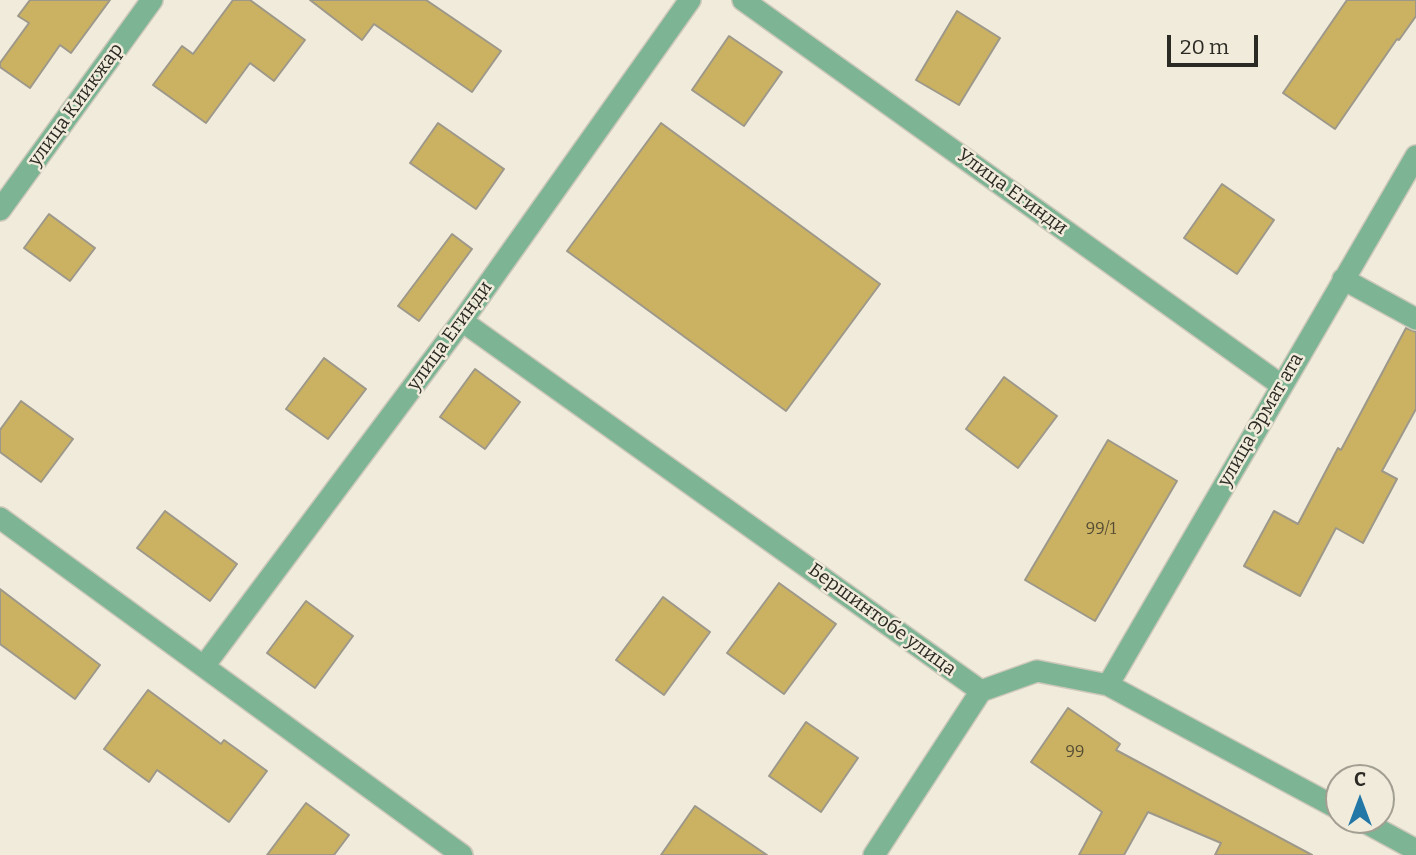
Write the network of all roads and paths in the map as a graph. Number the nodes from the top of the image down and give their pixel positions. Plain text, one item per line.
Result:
1 (152, 0) edge
2 (690, 0) edge
3 (743, 0) edge
4 (1416, 156) edge
5 (0, 210) edge
6 (1343, 279) junction
7 (1416, 319) edge
8 (462, 321) junction
9 (1281, 385) junction
10 (0, 518) edge
11 (204, 666) junction
12 (1108, 685) junction
13 (981, 691) junction
14 (1325, 801) edge
15 (1386, 834) edge
16 (1416, 850) edge
17 (462, 855) edge
18 (874, 855) edge

1 - 5 street, улица Киикжар
2 - 8 street, улица Егинди
3 - 9 street, Улица Егинди
4 - 6 street, улица Эрмат ата
6 - 7 street
6 - 9 street, улица Эрмат ата
8 - 11 street, улица Егинди
8 - 13 street, Бершинтобе улица
9 - 12 street, улица Эрмат ата
10 - 11 street
11 - 17 street
12 - 13 street
12 - 14 street
13 - 18 street
15 - 16 street

